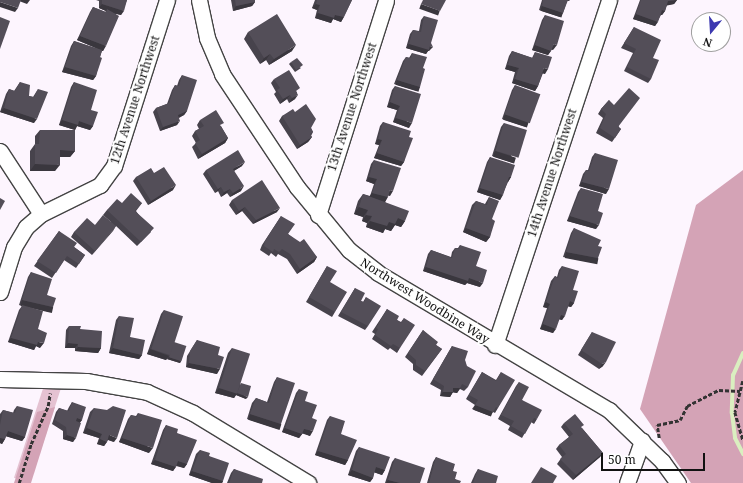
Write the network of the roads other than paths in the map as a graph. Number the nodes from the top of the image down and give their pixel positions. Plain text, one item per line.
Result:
1 (167, 0) edge
2 (199, 0) edge
3 (386, 0) edge
4 (609, 0) edge
5 (0, 151) edge
6 (41, 214) junction
7 (318, 215) junction
8 (0, 292) edge
9 (495, 345) junction
10 (0, 379) edge
11 (642, 441) junction
12 (308, 483) edge
13 (626, 483) edge
14 (678, 483) edge

1 - 6 street, 12th Avenue Northwest
2 - 7 street, Northwest Woodbine Way
3 - 7 street, 13th Avenue Northwest
4 - 9 street, 14th Avenue Northwest
5 - 6 street
6 - 8 street, 12th Avenue Northwest
7 - 9 street, Northwest Woodbine Way
9 - 11 street, Northwest Woodbine Way
10 - 12 street
11 - 13 street
11 - 14 street, Northwest Woodbine Way

